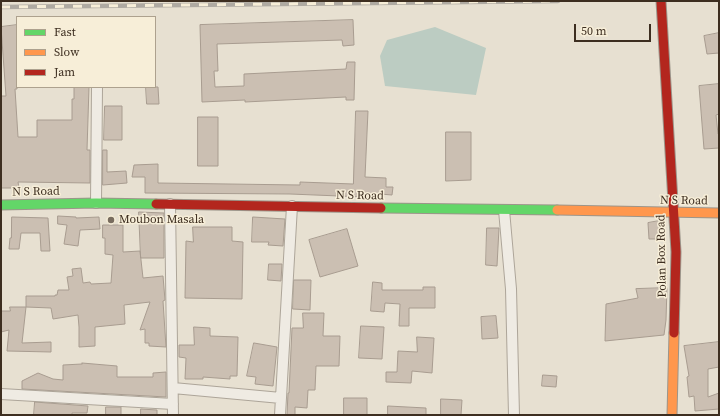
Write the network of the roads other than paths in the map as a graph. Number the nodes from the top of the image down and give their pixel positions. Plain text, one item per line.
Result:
1 (660, 1) edge
2 (97, 88) edge
3 (96, 203) junction
4 (170, 204) junction
5 (1, 205) edge
6 (292, 206) junction
7 (504, 210) junction
8 (674, 212) junction
9 (719, 213) edge
10 (173, 388) junction
11 (1, 394) edge
12 (281, 398) junction
13 (173, 404) junction
14 (173, 415) edge
15 (280, 415) edge
16 (514, 415) edge
17 (672, 415) edge

1 - 8 main road, Polan Box Road
2 - 3 street
3 - 4 main road, N S Road
3 - 5 main road, N S Road
4 - 6 main road, N S Road
4 - 10 street
6 - 7 main road, N S Road
6 - 12 street
7 - 8 main road, N S Road
7 - 16 street
8 - 9 main road, N S Road
8 - 17 main road, Polan Box Road
10 - 12 street
10 - 13 street
11 - 13 street
12 - 15 street
13 - 14 street

